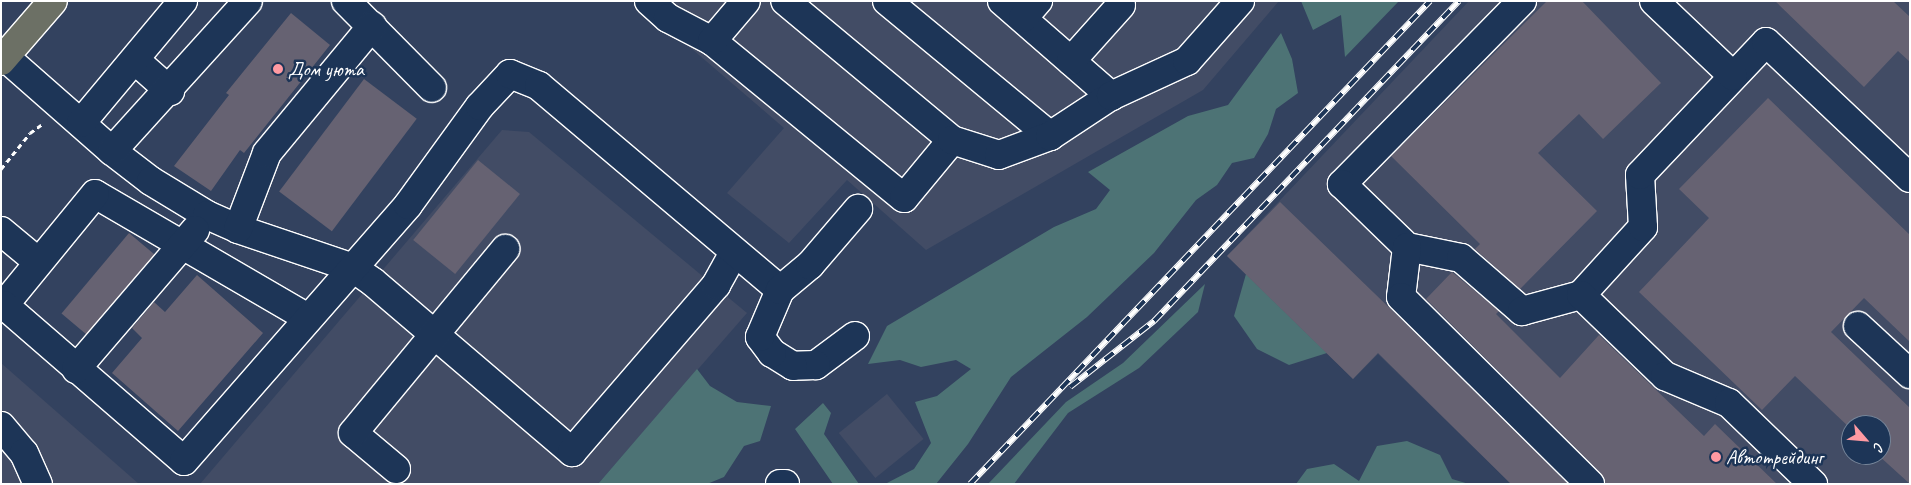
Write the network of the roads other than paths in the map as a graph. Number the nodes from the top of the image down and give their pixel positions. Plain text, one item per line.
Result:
1 (52, 1) edge
2 (183, 1) edge
3 (248, 1) edge
4 (346, 1) edge
5 (649, 1) edge
6 (746, 1) edge
7 (785, 1) edge
8 (887, 1) edge
9 (1002, 1) edge
10 (1240, 1) edge
11 (1522, 1) edge
12 (1654, 1) edge
13 (1121, 5) dead end
14 (1030, 10) edge
15 (372, 26) junction
16 (712, 41) junction
17 (3, 59) edge
18 (135, 60) junction
19 (1071, 61) junction
20 (1733, 76) junction
21 (432, 88) dead end
22 (170, 91) junction
23 (1111, 96) junction
24 (81, 123) junction
25 (1050, 136) junction
26 (952, 140) junction
27 (112, 151) junction
28 (1909, 176) edge
29 (858, 209) dead end
30 (207, 215) junction
31 (238, 230) junction
32 (1, 231) edge
33 (184, 244) junction
34 (1407, 247) junction
35 (505, 249) dead end
36 (734, 253) junction
37 (37, 261) junction
38 (353, 268) junction
39 (780, 290) junction
40 (1581, 295) junction
41 (308, 318) junction
42 (1858, 326) dead end
43 (434, 335) junction
44 (855, 336) dead end
45 (76, 369) junction
46 (1910, 374) edge
47 (1, 426) edge
48 (396, 469) dead end
49 (38, 484) edge
50 (780, 484) edge
51 (785, 484) edge
52 (1590, 484) edge
53 (1813, 484) edge

1 - 17 main road
2 - 18 lane
3 - 22 lane
4 - 15 lane
5 - 16 lane
6 - 16 lane
7 - 26 lane
8 - 25 lane
9 - 14 lane
10 - 23 lane
11 - 34 lane
12 - 20 lane
13 - 19 lane
14 - 19 lane
15 - 21 lane
15 - 31 lane
16 - 26 lane
17 - 24 lane
18 - 22 lane
18 - 24 lane
19 - 23 lane
20 - 28 lane
20 - 40 lane
22 - 27 lane
23 - 25 lane
24 - 27 lane
25 - 26 lane
27 - 30 lane
29 - 39 lane
30 - 31 lane
30 - 33 lane
31 - 38 lane
32 - 37 lane
33 - 37 lane
33 - 41 lane
33 - 45 lane
34 - 40 lane
34 - 52 lane
35 - 43 lane
36 - 38 lane
36 - 39 lane
36 - 43 lane
37 - 45 lane
38 - 41 lane
38 - 43 lane
39 - 44 lane
40 - 53 lane
41 - 45 lane
42 - 46 lane
43 - 48 lane
47 - 49 lane
50 - 51 lane

